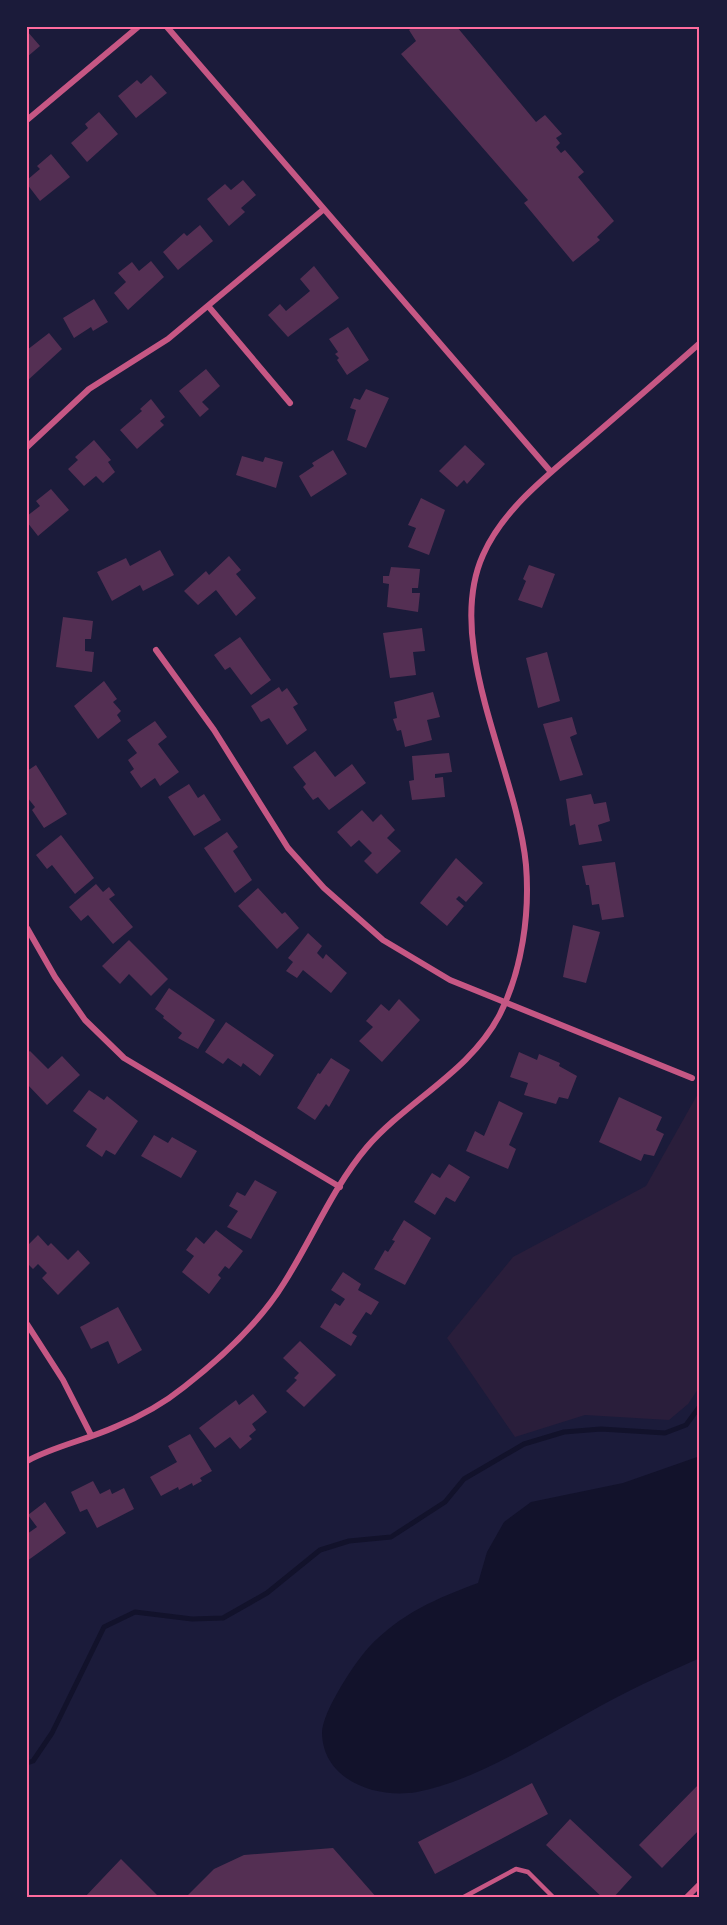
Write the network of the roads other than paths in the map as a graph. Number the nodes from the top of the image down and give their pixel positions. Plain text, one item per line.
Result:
1 (138, 27) edge
2 (167, 27) edge
3 (27, 120) edge
4 (324, 209) junction
5 (209, 307) junction
6 (700, 343) edge
7 (290, 403) dead end
8 (27, 447) edge
9 (552, 472) junction
10 (156, 650) dead end
11 (27, 928) edge
12 (505, 1002) junction
13 (692, 1078) dead end
14 (340, 1187) junction
15 (27, 1324) edge
16 (91, 1436) junction
17 (27, 1461) edge
18 (700, 1884) edge
19 (462, 1898) edge
20 (554, 1898) edge
21 (686, 1898) edge

1 - 3 street
2 - 4 street
4 - 5 street
4 - 9 street
5 - 7 street
5 - 8 street
6 - 9 street
9 - 12 street
10 - 12 street
11 - 14 street
12 - 13 street
12 - 14 street
14 - 16 street
15 - 16 street
16 - 17 street
18 - 21 street
19 - 20 lane

